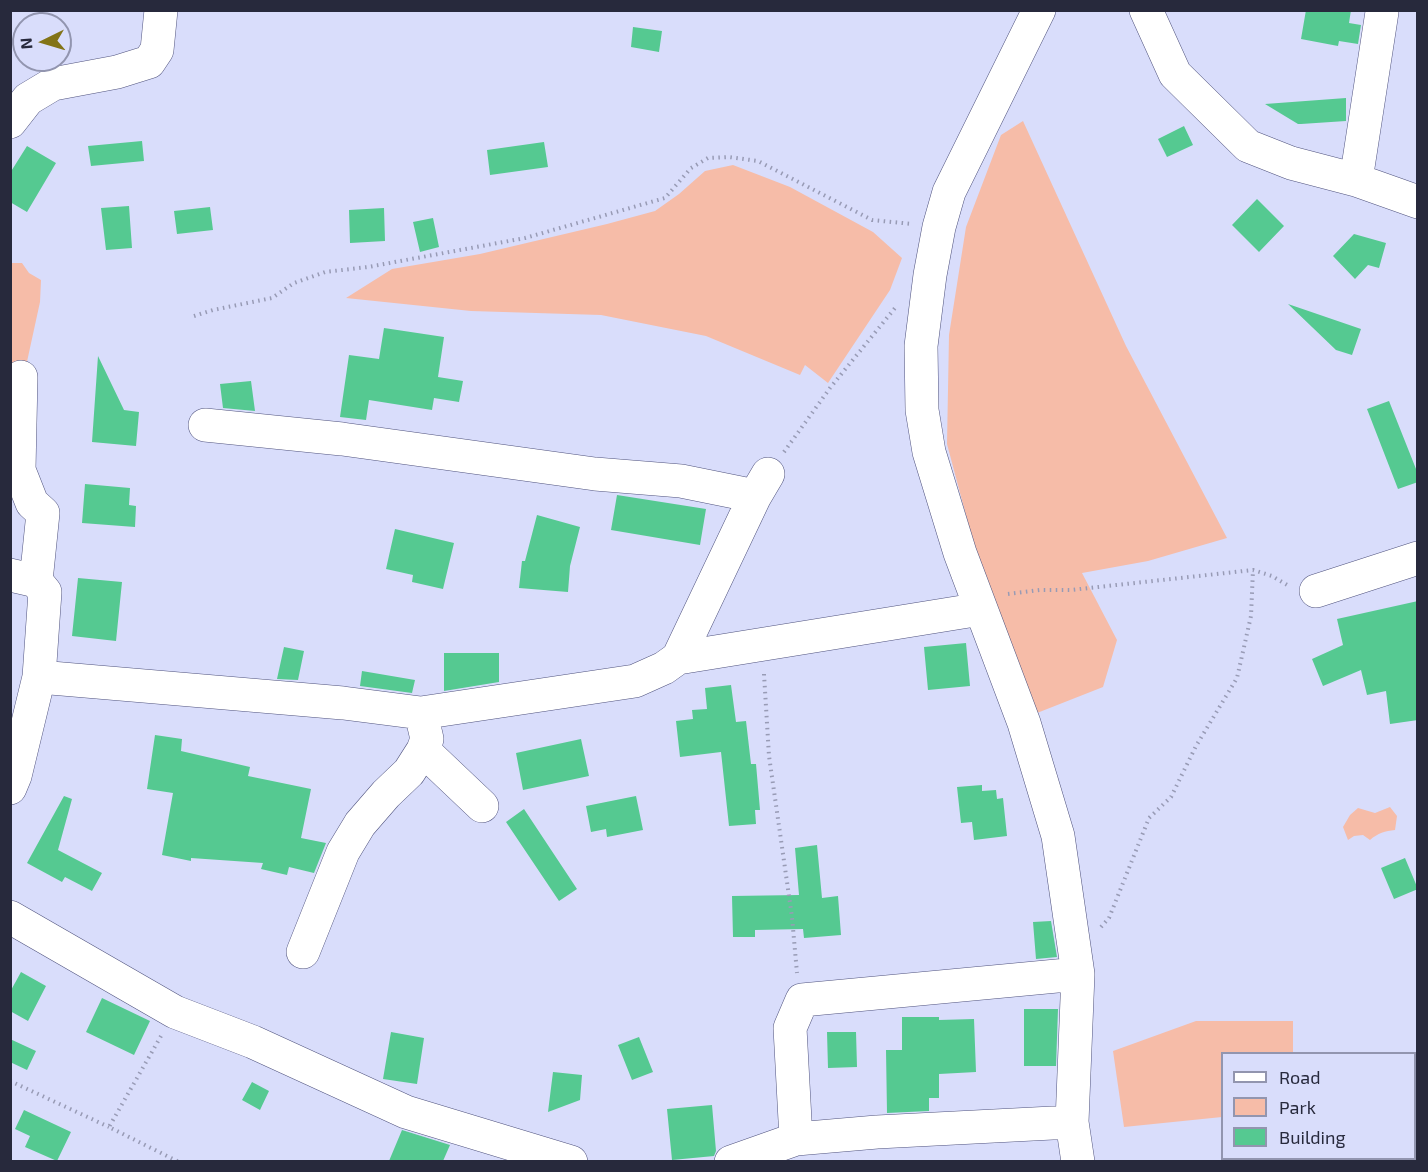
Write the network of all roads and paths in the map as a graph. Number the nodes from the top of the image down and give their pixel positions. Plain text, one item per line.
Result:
1 (161, 10) edge
2 (1039, 10) edge
3 (1146, 10) edge
4 (1382, 12) edge
5 (10, 122) edge
6 (1356, 180) junction
7 (1418, 202) edge
8 (939, 227) junction
9 (898, 302) dead end
10 (194, 316) dead end
11 (21, 377) dead end
12 (205, 425) dead end
13 (761, 485) junction
14 (1418, 558) edge
15 (1253, 570) junction
16 (23, 578) edge
17 (1316, 591) joint
18 (979, 604) junction
19 (762, 644) junction
20 (678, 658) junction
21 (39, 677) junction
22 (422, 713) junction
23 (423, 750) junction
24 (10, 788) edge
25 (482, 806) dead end
26 (10, 917) edge
27 (303, 952) dead end
28 (1076, 960) junction
29 (802, 1000) junction
30 (175, 1012) junction
31 (12, 1082) edge
32 (1072, 1122) junction
33 (109, 1128) junction
34 (796, 1139) junction
35 (179, 1161) edge
36 (571, 1161) edge
37 (731, 1161) edge
38 (1078, 1161) edge

1 - 5 street
2 - 8 street
3 - 6 street
4 - 6 street
6 - 7 street
8 - 10 path
8 - 18 street
9 - 13 path
11 - 16 street
12 - 13 street
13 - 20 street
14 - 17 street
15 - 17 path
15 - 18 path
15 - 28 path
16 - 21 street
18 - 19 street
18 - 28 street
19 - 20 street
19 - 29 path
20 - 22 street
21 - 22 street
21 - 24 street
22 - 23 street
23 - 25 street
23 - 27 street
26 - 30 street
28 - 29 street
28 - 32 street
29 - 34 street
30 - 33 path
30 - 36 street
31 - 33 path
32 - 34 street
32 - 38 street
33 - 35 path
34 - 37 street

